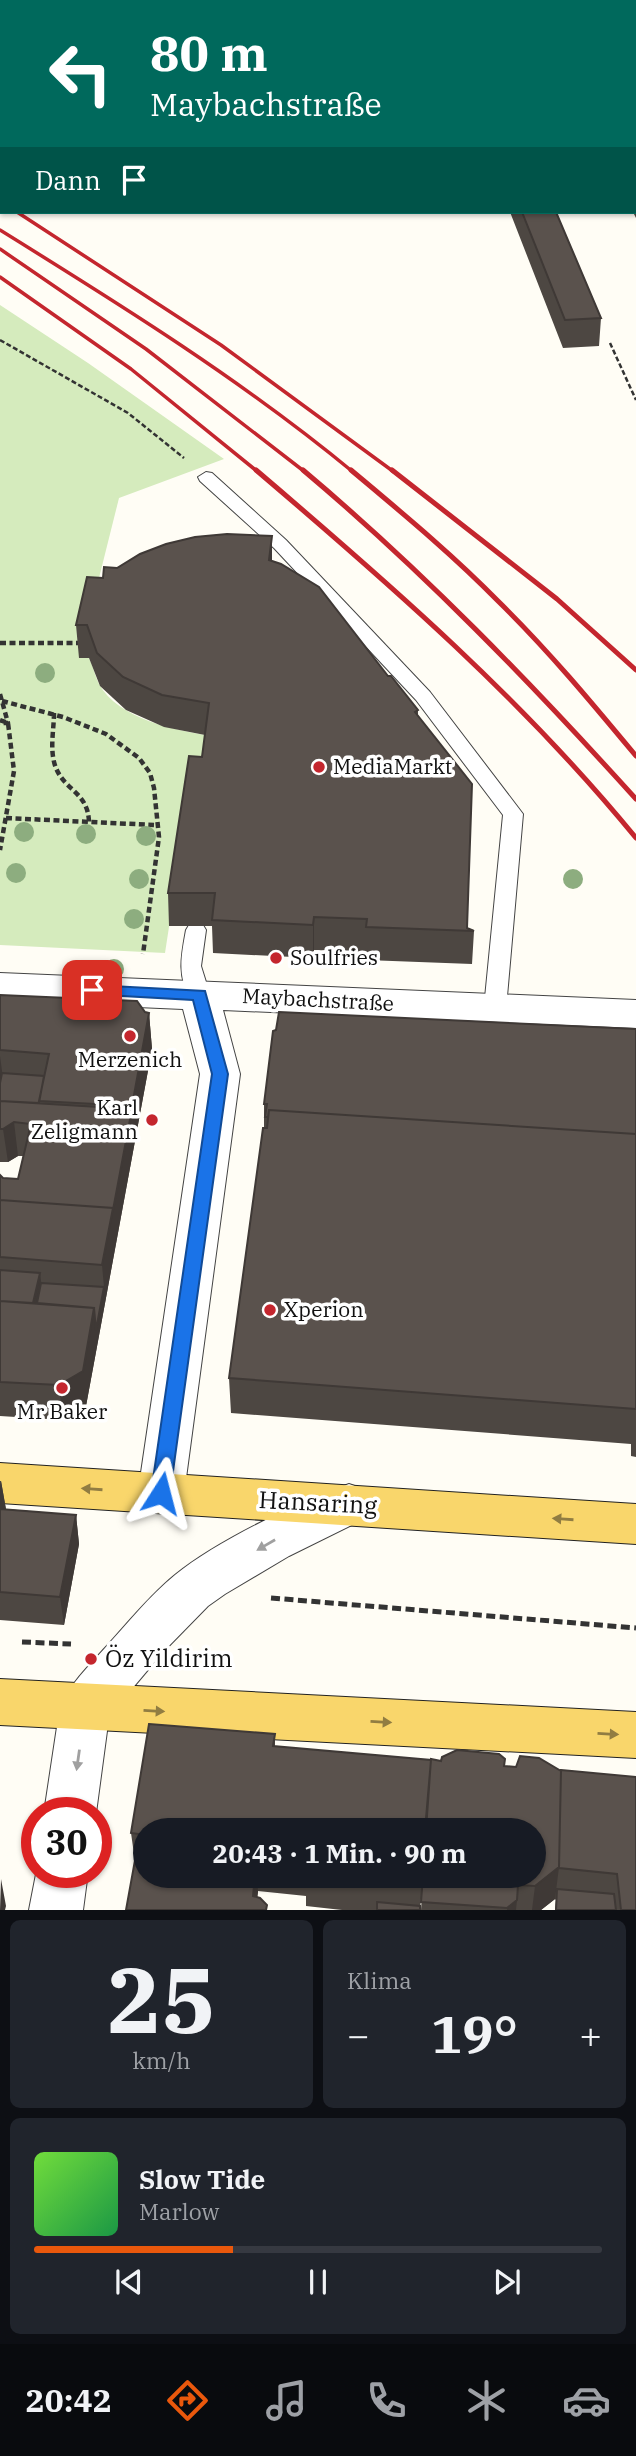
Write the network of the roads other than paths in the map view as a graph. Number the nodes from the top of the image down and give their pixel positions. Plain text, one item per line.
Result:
1 (206, 477) road end
2 (196, 930) dead end
3 (0, 987) edge
4 (199, 995) junction
5 (495, 1009) junction
6 (636, 1014) edge
7 (0, 1483) edge
8 (161, 1493) junction
9 (349, 1504) junction
10 (636, 1524) edge
11 (0, 1702) edge
12 (85, 1707) junction
13 (636, 1735) edge
14 (72, 1797) edge
15 (59, 1888) edge
16 (56, 1910) edge

1 - 5 lane
2 - 4 lane
3 - 4 street, Maybachstraße
4 - 5 street, Maybachstraße
4 - 8 street
5 - 6 street, Maybachstraße
8 -> 7 main road, Hansaring
8 - 9 main road, Hansaring
10 -> 9 main road, Hansaring
9 -> 12 street
11 - 12 main road
12 -> 13 main road
12 -> 14 street
15 - 16 street

